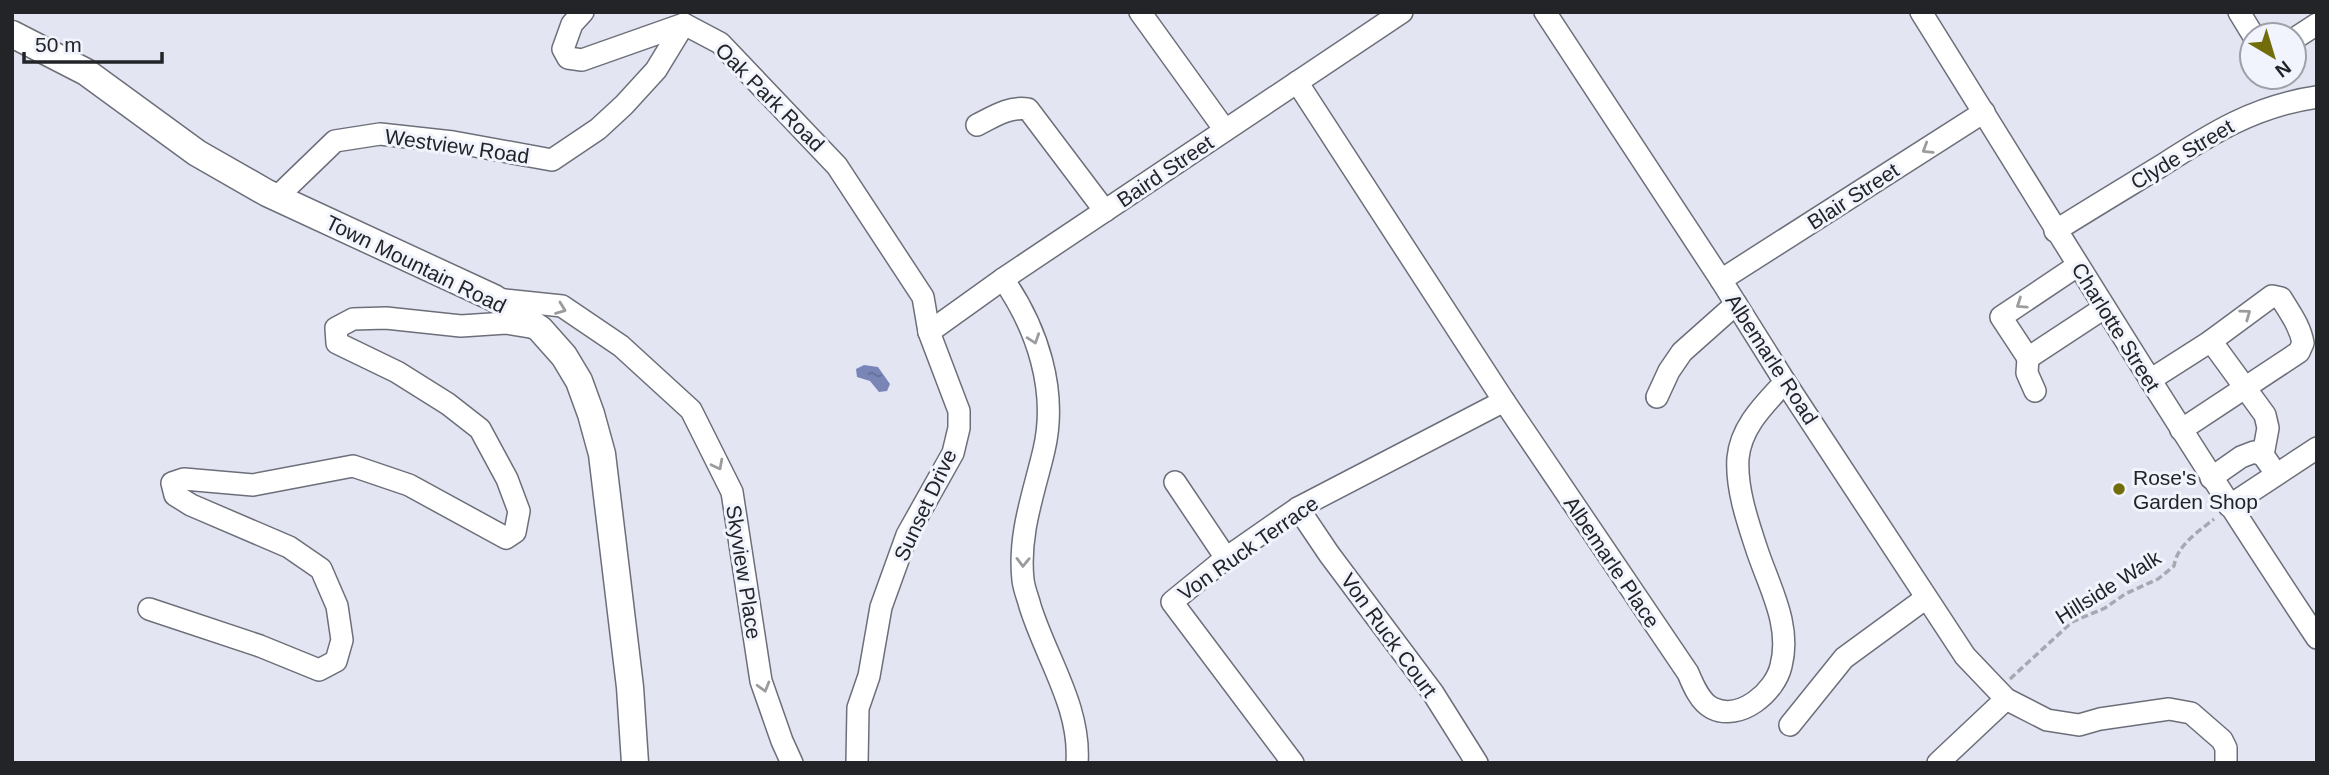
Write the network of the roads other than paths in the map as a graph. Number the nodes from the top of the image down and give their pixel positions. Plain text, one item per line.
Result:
1 (583, 12) edge
2 (1140, 12) edge
3 (1402, 12) edge
4 (1545, 12) edge
5 (1921, 12) edge
6 (684, 24) junction
7 (12, 34) edge
8 (1297, 82) junction
9 (2317, 97) edge
10 (1984, 112) junction
11 (977, 125) dead end
12 (1225, 130) junction
13 (277, 197) junction
14 (1105, 211) junction
15 (2055, 231) junction
16 (2077, 266) junction
17 (1003, 279) junction
18 (1721, 280) junction
19 (494, 298) junction
20 (1736, 304) junction
21 (2104, 308) junction
22 (538, 328) junction
23 (929, 331) junction
24 (2211, 341) junction
25 (2028, 358) junction
26 (2150, 380) junction
27 (1785, 382) junction
28 (2245, 388) junction
29 (2035, 391) dead end
30 (1657, 397) dead end
31 (1504, 401) junction
32 (2181, 430) junction
33 (2317, 448) edge
34 (2263, 455) junction
35 (2277, 475) junction
36 (2211, 478) junction
37 (1175, 482) dead end
38 (2230, 506) junction
39 (1298, 508) junction
40 (1226, 558) junction
41 (1926, 598) junction
42 (149, 609) dead end
43 (2317, 638) edge
44 (2001, 695) junction
45 (1790, 725) dead end
46 (858, 733) junction
47 (635, 763) edge
48 (792, 763) edge
49 (857, 763) edge
50 (872, 763) edge
51 (1077, 763) edge
52 (1293, 763) edge
53 (1477, 763) edge
54 (1938, 763) edge
55 (2225, 763) edge

1 - 6 street
2 - 12 street
3 - 8 street, Baird Street
4 - 18 street, Albemarle Road
5 - 10 street, Charlotte Street
6 - 13 street, Westview Road
6 - 23 street, Oak Park Road
7 - 13 main road, Town Mountain Road
8 - 12 street, Baird Street
8 - 31 street, Albemarle Place
9 - 15 street, Clyde Street
10 - 15 street, Charlotte Street
10 -> 18 street, Blair Street
11 - 14 street
12 - 14 street, Baird Street
13 - 19 main road, Town Mountain Road
14 - 17 street, Baird Street
15 - 16 street, Charlotte Street
16 - 21 street, Charlotte Street
16 -> 25 street
17 - 23 street, Baird Street
17 -> 51 street
18 - 20 street, Albemarle Road
19 - 22 main road, Town Mountain Road
19 -> 48 street, Skyview Place
20 - 27 street, Albemarle Road
20 - 30 street
21 - 25 street
21 - 26 street, Charlotte Street
22 - 42 street
22 - 47 main road, Town Mountain Road
23 - 46 street, Sunset Drive
24 - 26 street
24 - 28 street
24 -> 28 street
25 - 29 street
26 - 32 street, Charlotte Street
27 - 31 street, Albemarle Place
27 - 41 street, Albemarle Road
28 - 32 street
28 - 34 street
31 - 39 street, Von Ruck Terrace
32 - 36 street, Charlotte Street
33 - 35 street
34 - 35 street
34 - 36 street
35 - 38 street
36 - 38 street, Charlotte Street
37 - 40 street
38 - 43 street, Charlotte Street
39 - 40 street, Von Ruck Terrace
39 - 53 street, Von Ruck Court
40 - 52 street, Von Ruck Terrace
41 - 44 street, Albemarle Road
41 - 45 street
44 - 54 street
44 - 55 street
46 - 49 street, Sunset Drive
46 - 50 street

